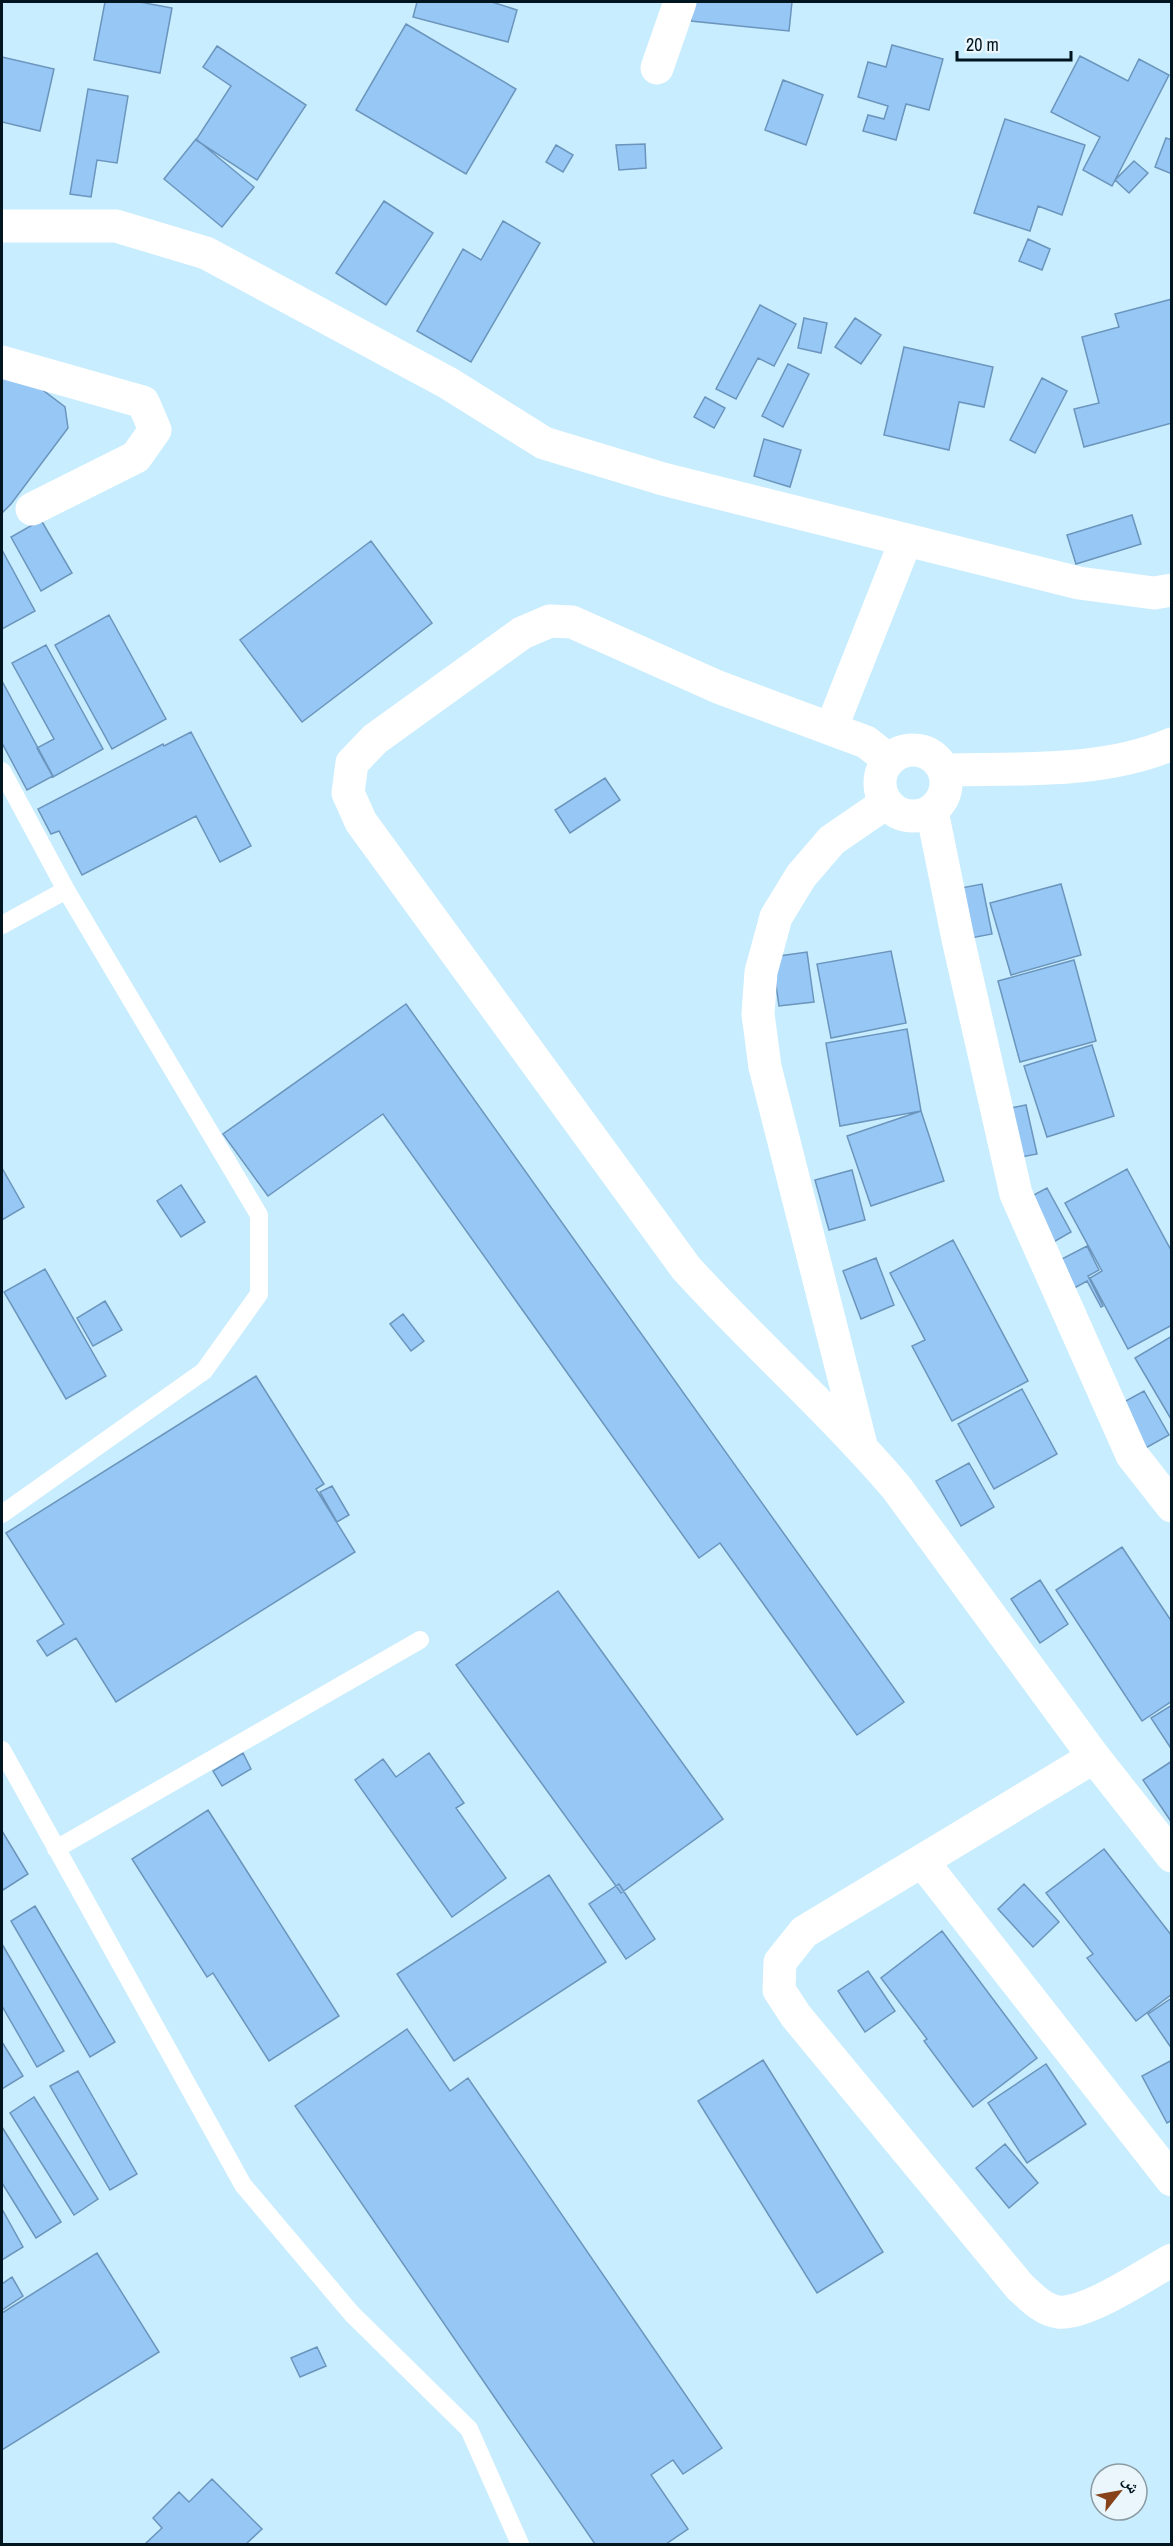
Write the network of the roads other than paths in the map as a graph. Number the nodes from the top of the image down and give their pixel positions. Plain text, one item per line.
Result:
1 (680, 2) edge
2 (657, 68) dead end
3 (2, 226) edge
4 (2, 362) edge
5 (32, 509) dead end
6 (906, 540) junction
7 (1172, 590) edge
8 (831, 729) junction
9 (1172, 744) edge
10 (889, 760) junction
11 (944, 770) junction
12 (2, 771) edge
13 (886, 803) junction
14 (932, 811) junction
15 (66, 890) junction
16 (2, 924) edge
17 (862, 1447) junction
18 (1172, 1506) edge
19 (2, 1514) edge
20 (420, 1640) dead end
21 (2, 1750) edge
22 (1094, 1757) junction
23 (56, 1849) junction
24 (1172, 1856) edge
25 (922, 1861) junction
26 (1172, 2180) edge
27 (1172, 2260) edge
28 (520, 2544) edge

1 - 2 street
3 - 6 street
4 - 5 street
6 - 7 street
6 - 8 street
8 - 10 street
8 - 17 street
9 - 11 street
10 - 11 street
10 - 13 street
11 - 14 street
12 - 15 lane
13 - 14 street
13 - 17 street
14 - 18 street
15 - 16 lane
15 - 19 lane
17 - 22 street
20 - 23 lane
21 - 23 lane
22 - 24 street
22 - 25 street
23 - 28 lane
25 - 26 street
25 - 27 street

